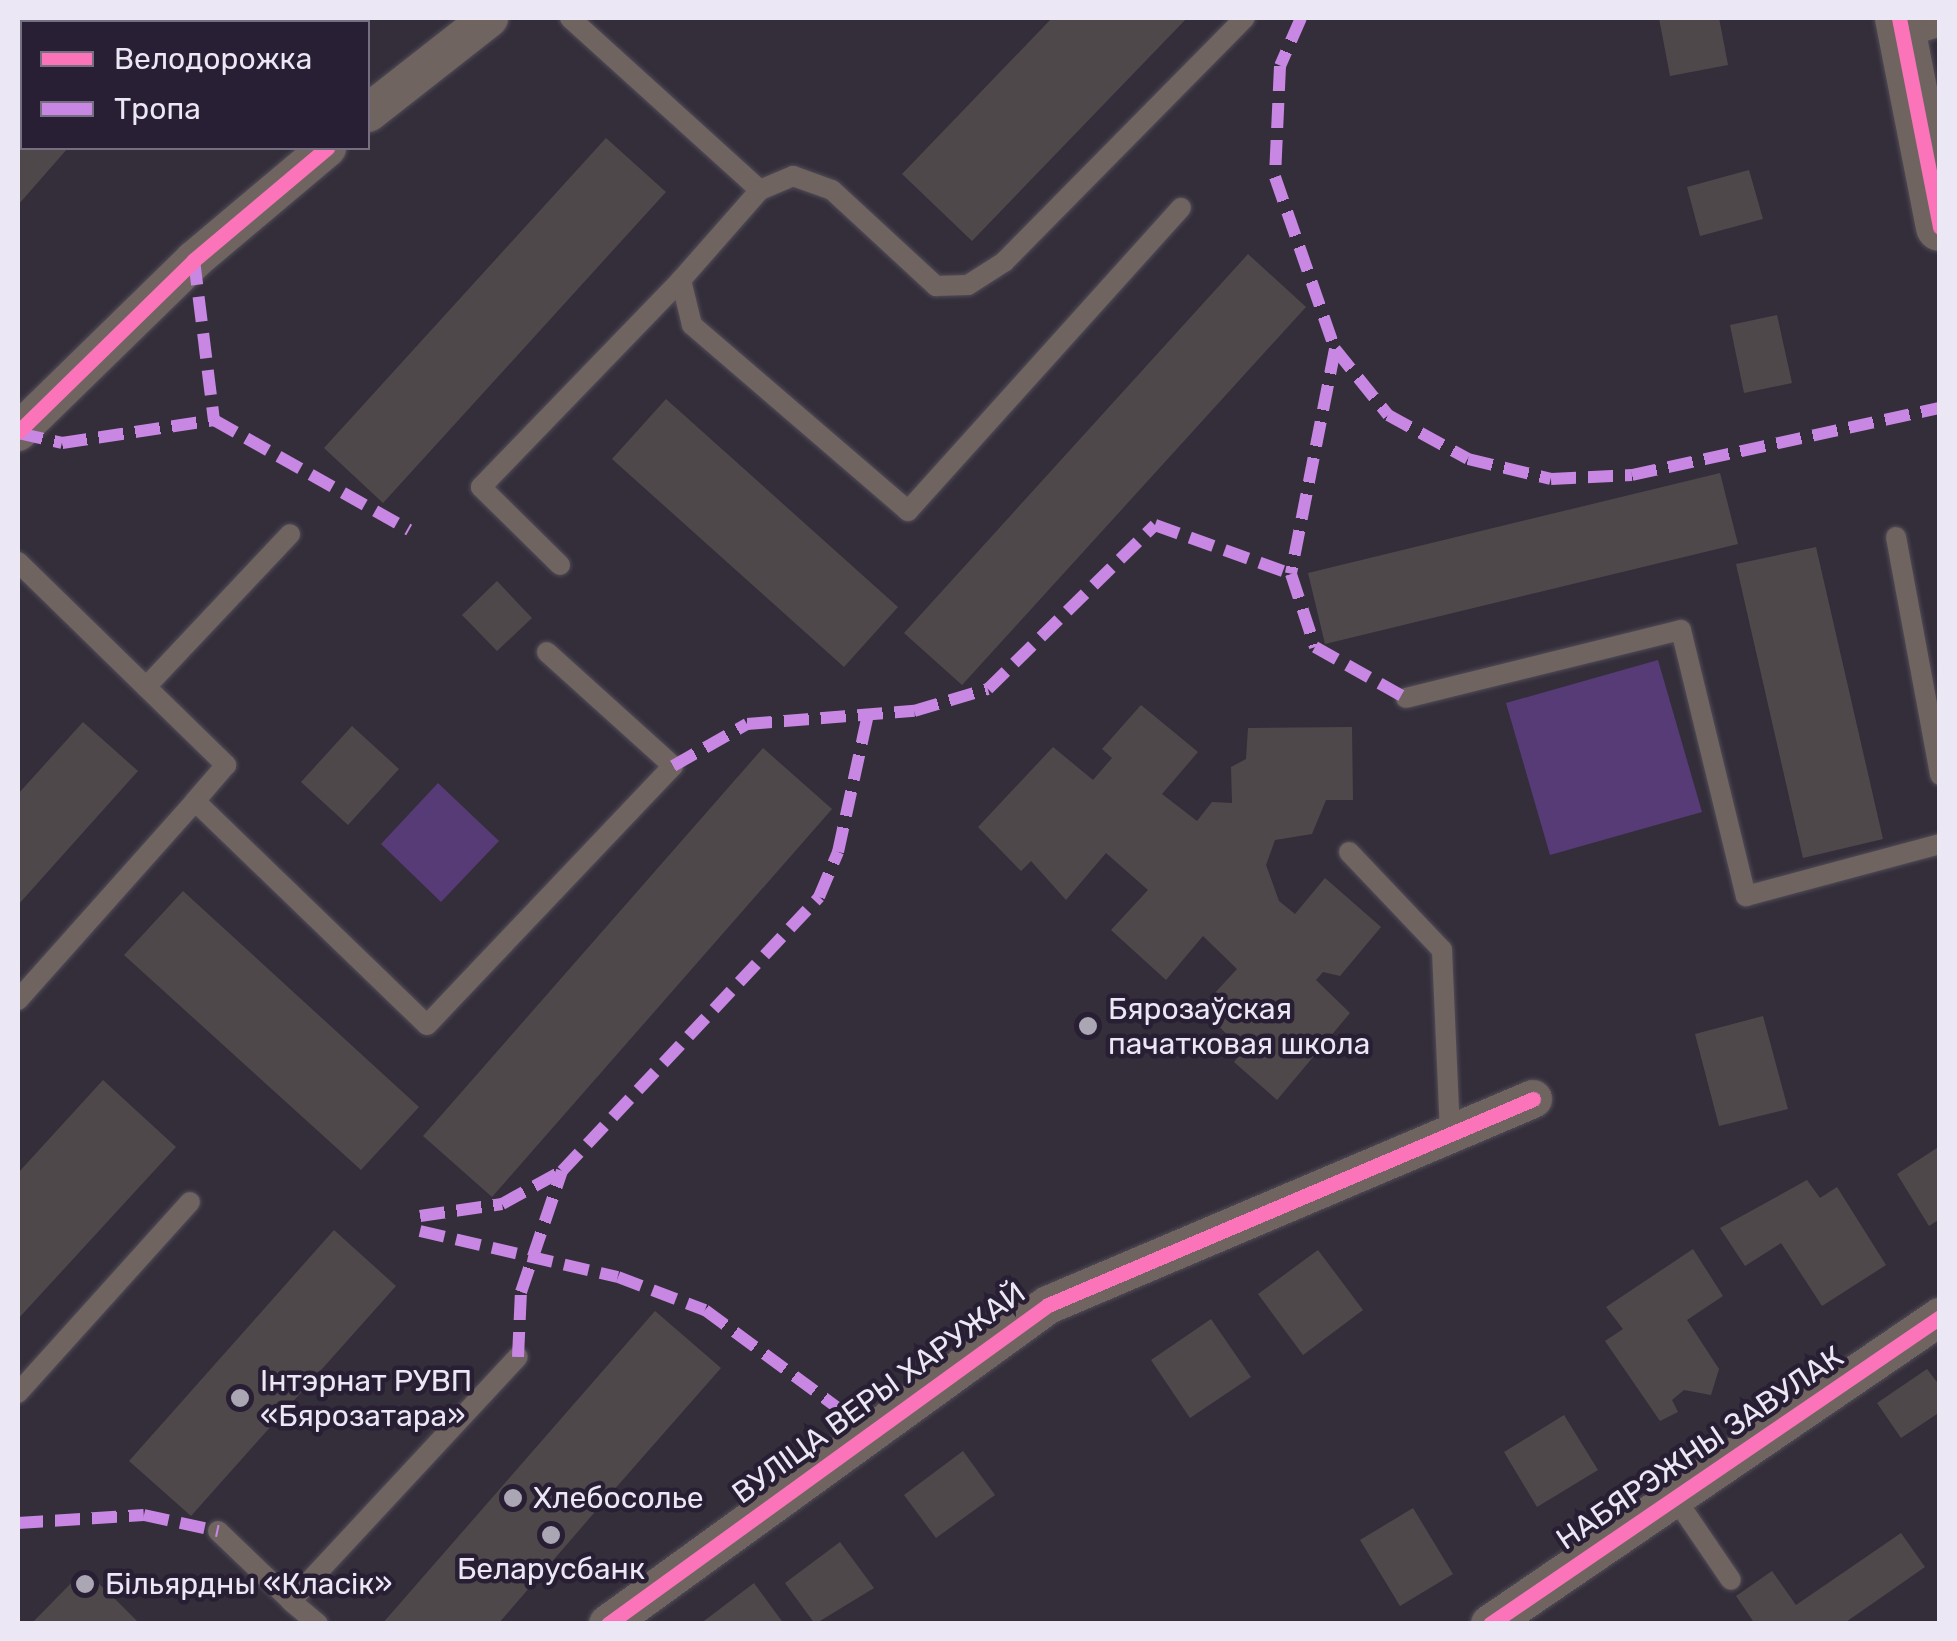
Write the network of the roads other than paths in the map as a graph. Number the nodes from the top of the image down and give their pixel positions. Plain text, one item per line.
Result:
1 (489, 18) edge
2 (570, 18) edge
3 (1245, 18) edge
4 (1912, 21) edge
5 (370, 111) edge
6 (324, 150) edge
7 (760, 190) junction
8 (1181, 208) dead end
9 (1940, 227) edge
10 (681, 280) junction
11 (18, 432) edge
12 (290, 534) dead end
13 (1896, 538) dead end
14 (18, 562) edge
15 (560, 565) dead end
16 (548, 652) dead end
17 (146, 687) junction
18 (1406, 698) dead end
19 (1940, 775) edge
20 (195, 801) junction
21 (1940, 844) edge
22 (1350, 852) dead end
23 (18, 1000) edge
24 (1532, 1099) dead end
25 (1450, 1131) junction
26 (190, 1202) dead end
27 (1940, 1317) edge
28 (518, 1357) dead end
29 (18, 1393) edge
30 (1676, 1498) junction
31 (218, 1531) dead end
32 (1731, 1580) dead end
33 (291, 1601) junction
34 (318, 1624) edge
35 (608, 1624) edge
36 (1490, 1624) edge

1 - 5 street
2 - 7 lane
3 - 7 lane
4 - 9 street
6 - 11 street
7 - 10 lane
8 - 10 lane
10 - 15 lane
12 - 17 lane
13 - 19 lane
14 - 17 lane
16 - 20 lane
17 - 20 lane
18 - 21 lane
20 - 23 lane
22 - 25 lane
24 - 25 street, ВУЛІЦА ВЕРЫ ХАРУЖАЙ
25 - 35 street, ВУЛІЦА ВЕРЫ ХАРУЖАЙ
26 - 29 lane
27 - 30 street, НАБЯРЭЖНЫ ЗАВУЛАК
28 - 33 lane
30 - 32 lane
30 - 36 street, НАБЯРЭЖНЫ ЗАВУЛАК
31 - 33 lane
33 - 34 lane

